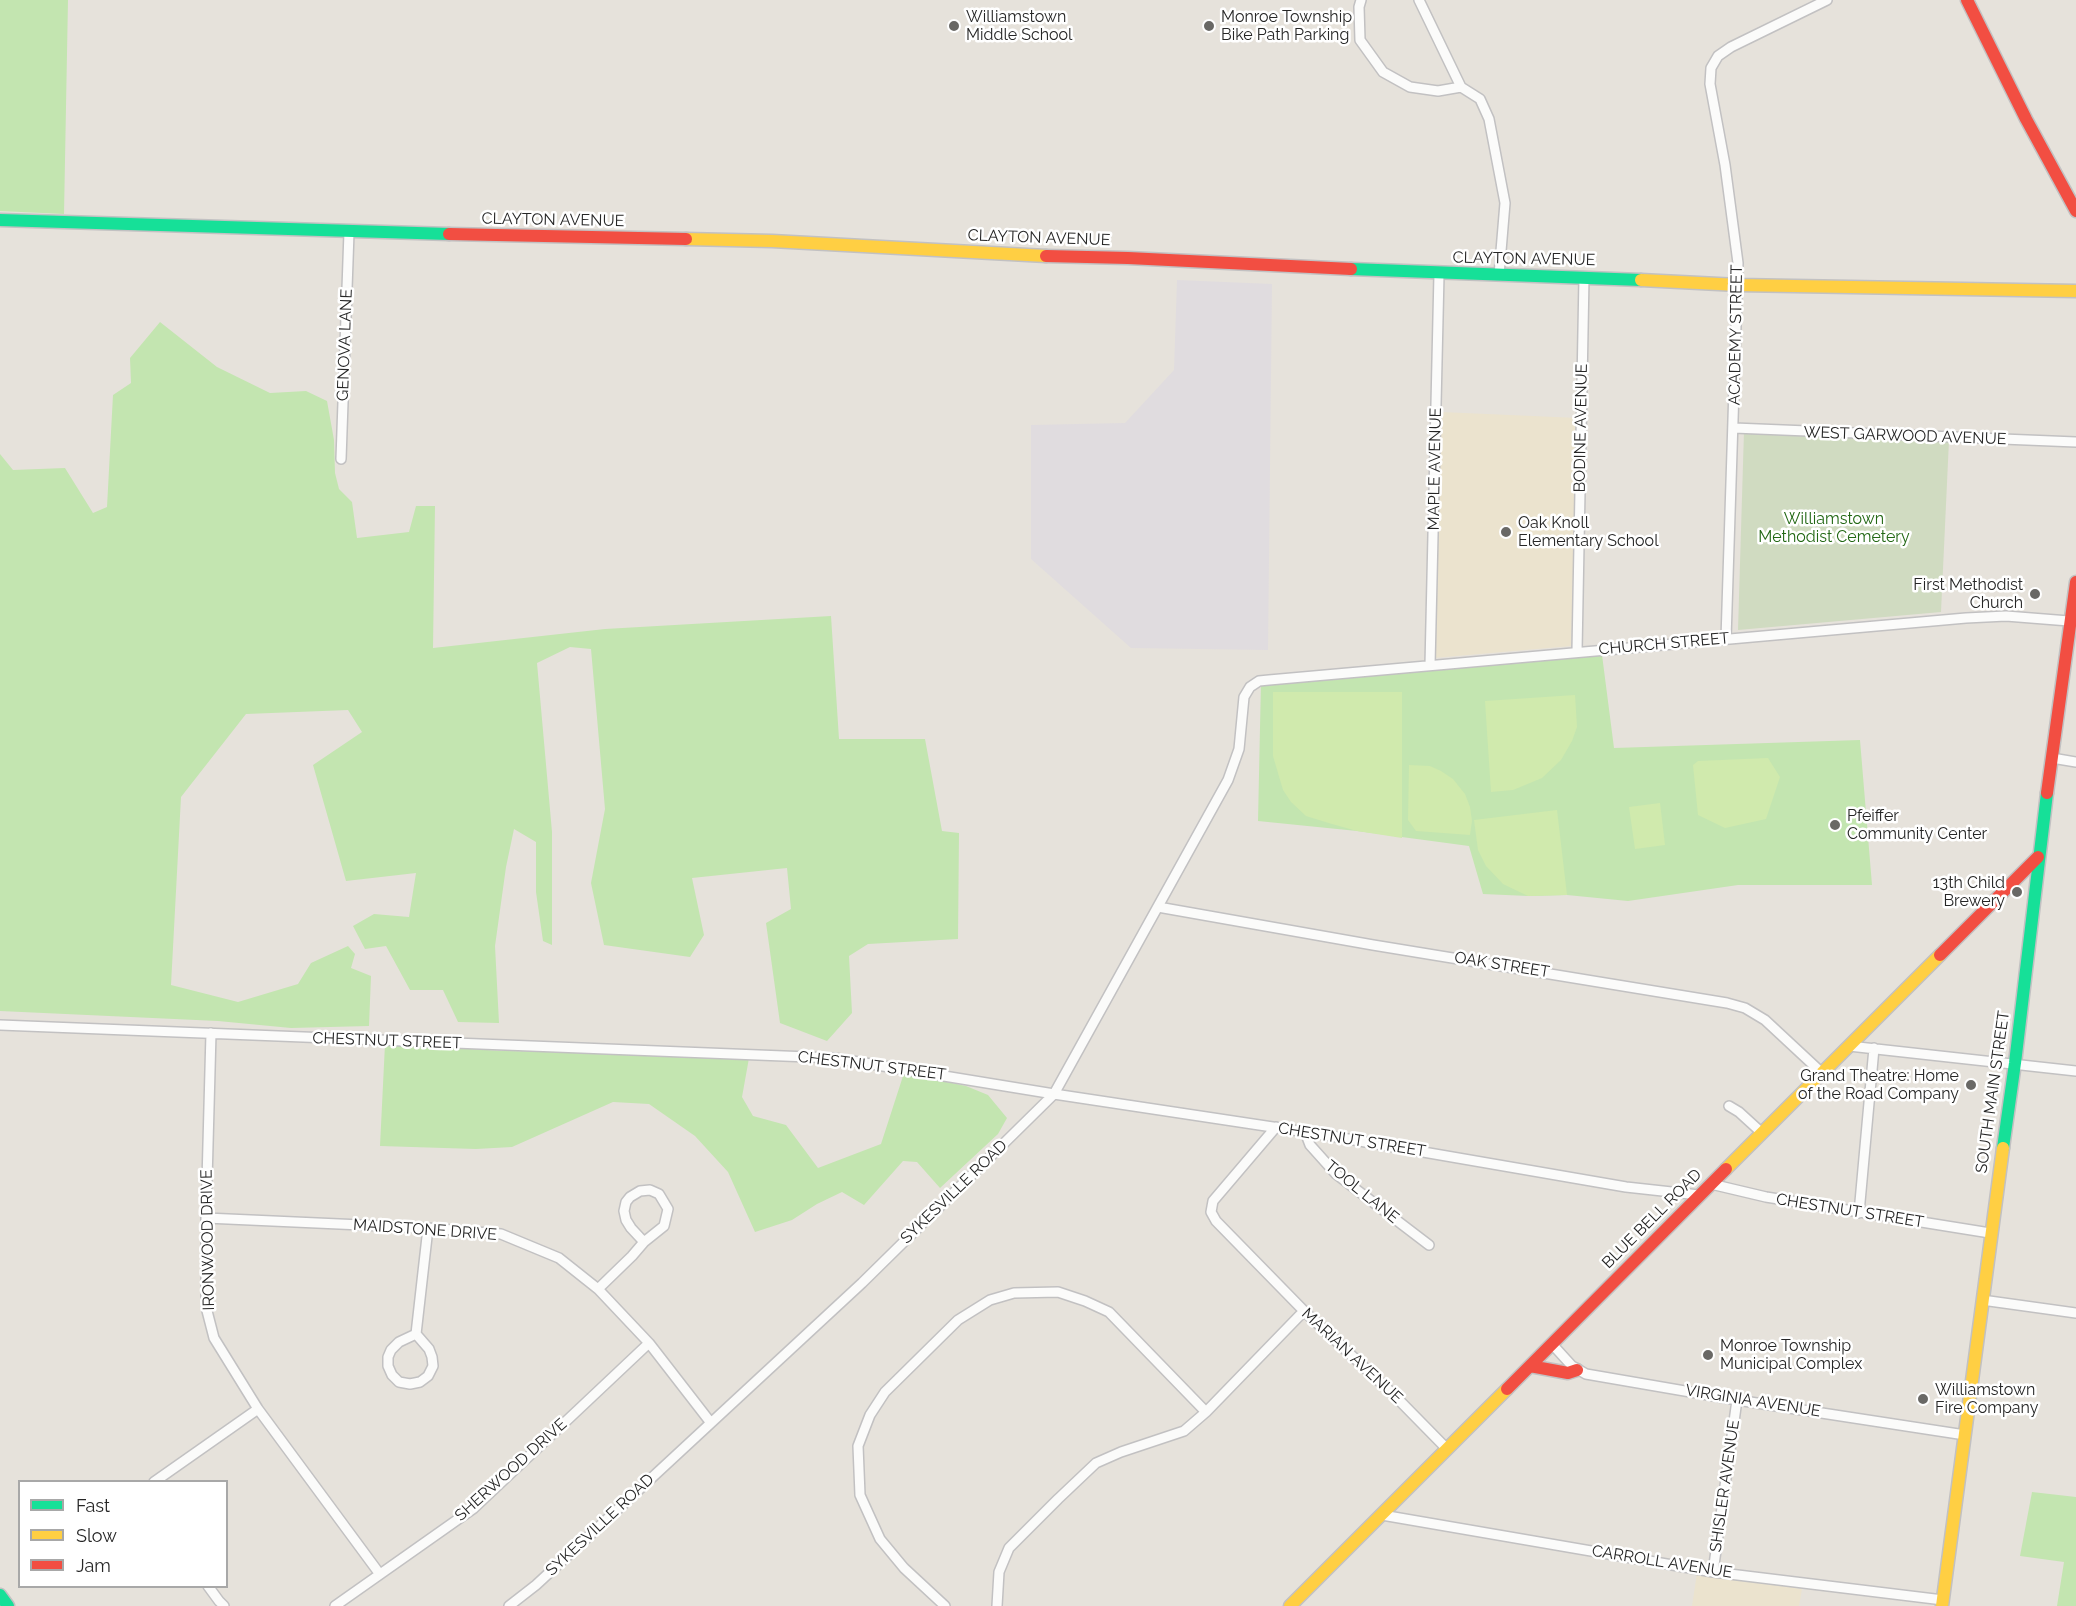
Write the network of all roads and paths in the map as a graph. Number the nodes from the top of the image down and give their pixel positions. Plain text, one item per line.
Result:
1 (1361, 0) edge
2 (1419, 0) edge
3 (1827, 0) edge
4 (1967, 0) edge
5 (1461, 87) junction
6 (2076, 211) edge
7 (0, 220) edge
8 (349, 232) junction
9 (1439, 274) junction
10 (1499, 275) junction
11 (1584, 277) junction
12 (1738, 285) junction
13 (2076, 291) edge
14 (1734, 428) junction
15 (2076, 442) edge
16 (340, 459) dead end
17 (2076, 589) edge
18 (2069, 621) junction
19 (1726, 639) junction
20 (1577, 651) junction
21 (1430, 665) junction
22 (1259, 681) joint
23 (2052, 759) junction
24 (2076, 762) edge
25 (2038, 857) junction
26 (1158, 907) junction
27 (0, 1025) edge
28 (211, 1033) junction
29 (1849, 1046) junction
30 (1874, 1048) junction
31 (2015, 1063) junction
32 (2076, 1071) edge
33 (1822, 1073) junction
34 (1054, 1094) junction
35 (1730, 1106) dead end
36 (1276, 1127) junction
37 (1305, 1132) junction
38 (1762, 1133) junction
39 (1711, 1184) junction
40 (1699, 1195) junction
41 (1859, 1213) junction
42 (206, 1218) junction
43 (428, 1228) junction
44 (1990, 1233) junction
45 (644, 1242) junction
46 (1429, 1245) dead end
47 (598, 1289) junction
48 (1982, 1300) junction
49 (1304, 1311) junction
50 (2076, 1313) edge
51 (416, 1334) junction
52 (649, 1343) junction
53 (1552, 1344) junction
54 (1530, 1366) junction
55 (1577, 1370) junction
56 (1737, 1400) junction
57 (258, 1409) junction
58 (1206, 1412) junction
59 (711, 1422) junction
60 (1965, 1434) junction
61 (1447, 1449) junction
62 (157, 1480) edge
63 (1382, 1515) junction
64 (1713, 1572) junction
65 (379, 1573) junction
66 (209, 1588) edge
67 (0, 1595) edge
68 (1943, 1603) edge
69 (8, 1606) edge
70 (224, 1606) edge
71 (335, 1606) edge
72 (509, 1606) edge
73 (945, 1606) edge
74 (997, 1606) edge
75 (1290, 1606) edge

1 - 5 street
2 - 5 street
3 - 12 street, ACADEMY STREET
4 - 6 main road
5 - 10 street
7 - 8 main road, CLAYTON AVENUE
8 - 9 main road, CLAYTON AVENUE
8 - 16 street, GENOVA LANE
9 - 10 main road, CLAYTON AVENUE
9 - 21 street, MAPLE AVENUE
10 - 11 main road, CLAYTON AVENUE
11 - 12 main road, CLAYTON AVENUE
11 - 20 street, BODINE AVENUE
12 - 13 main road, CLAYTON AVENUE
12 - 14 street, ACADEMY STREET
14 - 15 street, WEST GARWOOD AVENUE
14 - 19 street, ACADEMY STREET
17 - 18 main road, SOUTH MAIN STREET
18 - 19 street, CHURCH STREET
18 - 23 main road, SOUTH MAIN STREET
19 - 20 street, CHURCH STREET
20 - 21 street, CHURCH STREET
21 - 22 street, CHURCH STREET
22 - 26 street, SYKESVILLE ROAD
23 - 24 street
23 - 25 main road, SOUTH MAIN STREET
25 - 29 main road, BLUE BELL ROAD
25 - 31 main road, SOUTH MAIN STREET
26 - 33 street, OAK STREET
26 - 34 street, SYKESVILLE ROAD
27 - 28 street, CHESTNUT STREET
28 - 34 street, CHESTNUT STREET
28 - 42 street, IRONWOOD DRIVE
29 - 30 street
29 - 33 main road, BLUE BELL ROAD
30 - 31 street
30 - 41 street
31 - 32 street
31 - 44 main road, SOUTH MAIN STREET
33 - 38 main road, BLUE BELL ROAD
34 - 36 street, CHESTNUT STREET
34 - 59 street, SYKESVILLE ROAD
35 - 38 street
36 - 37 street, CHESTNUT STREET
36 - 49 street, MARIAN AVENUE
37 - 40 street, CHESTNUT STREET
37 - 46 street, TOOL LANE
38 - 39 main road, BLUE BELL ROAD
39 - 40 main road, BLUE BELL ROAD
39 - 41 street, CHESTNUT STREET
40 - 53 main road, BLUE BELL ROAD
41 - 44 street, CHESTNUT STREET
42 - 43 street, MAIDSTONE DRIVE
42 - 57 street, IRONWOOD DRIVE
43 - 47 street, MAIDSTONE DRIVE
43 - 51 street
44 - 48 main road, SOUTH MAIN STREET
45 - 45 street
45 - 47 street
47 - 52 street, MAIDSTONE DRIVE
48 - 50 street
48 - 60 main road, SOUTH MAIN STREET
49 - 58 street
49 - 61 street, MARIAN AVENUE
51 - 51 street
52 - 59 street, MAIDSTONE DRIVE
52 - 65 street, SHERWOOD DRIVE
53 - 54 main road, BLUE BELL ROAD
53 - 55 street
54 - 55 main road
54 - 61 main road, BLUE BELL ROAD
55 - 56 street, VIRGINIA AVENUE
56 - 60 street, VIRGINIA AVENUE
56 - 64 street, SHISLER AVENUE
57 - 62 street
57 - 65 street, IRONWOOD DRIVE
58 - 73 street
58 - 74 street
59 - 72 street, SYKESVILLE ROAD
60 - 68 main road, SOUTH MAIN STREET
61 - 63 main road, BLUE BELL ROAD
63 - 64 street, CARROLL AVENUE
63 - 75 main road, BLUE BELL ROAD
64 - 68 street, CARROLL AVENUE
65 - 71 street, SHERWOOD DRIVE
66 - 70 street
67 - 69 main road

